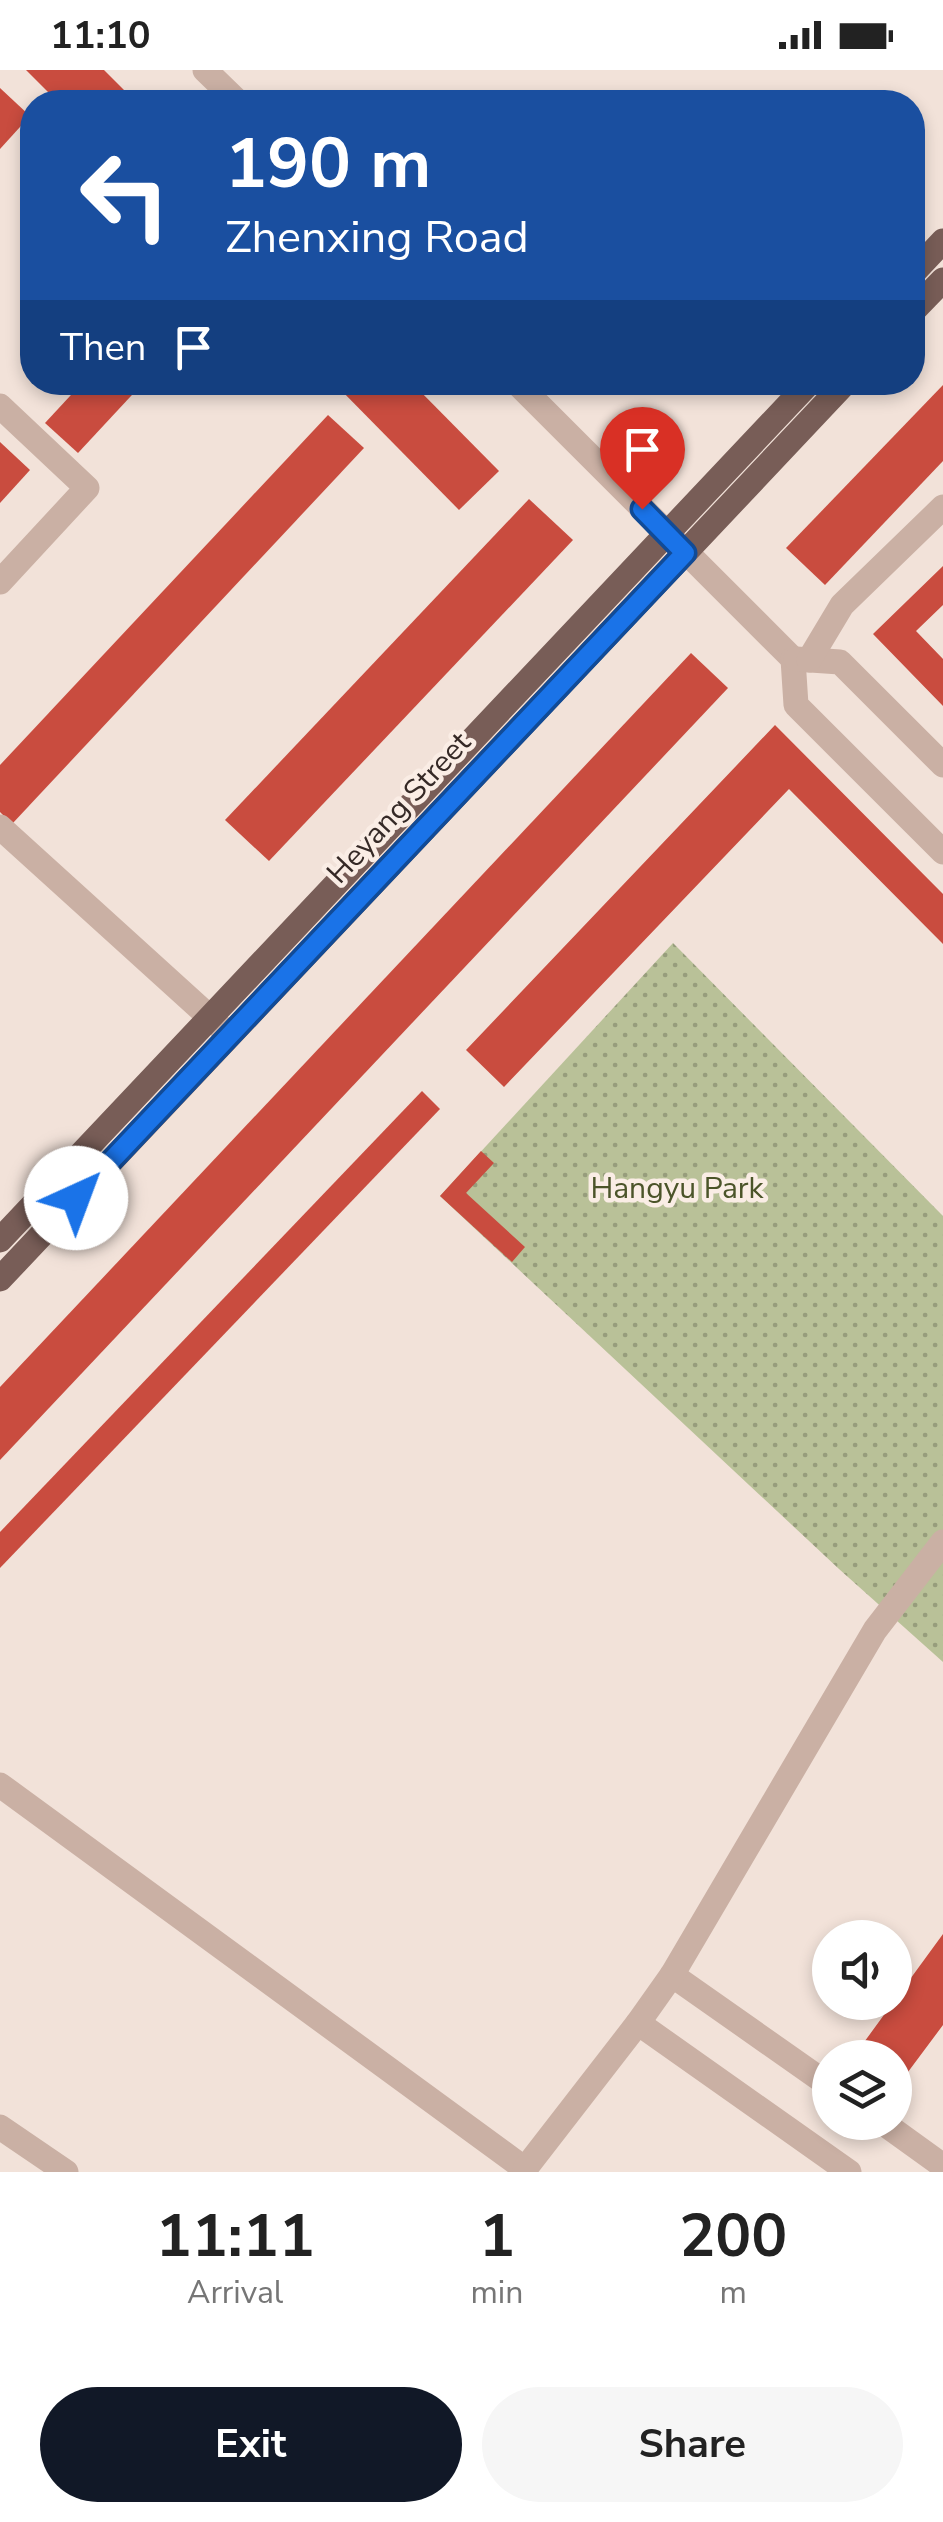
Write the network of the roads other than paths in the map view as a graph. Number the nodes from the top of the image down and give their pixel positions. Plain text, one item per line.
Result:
1 (206, 70) edge
2 (226, 90) edge
3 (943, 241) edge
4 (925, 260) edge
5 (943, 280) edge
6 (925, 299) edge
7 (529, 395) edge
8 (798, 395) edge
9 (834, 395) edge
10 (0, 406) edge
11 (943, 507) edge
12 (666, 534) junction
13 (685, 553) junction
14 (0, 582) edge
15 (801, 660) junction
16 (943, 765) edge
17 (0, 827) edge
18 (943, 852) edge
19 (210, 1018) junction
20 (230, 1036) junction
21 (0, 1240) edge
22 (0, 1279) edge
23 (943, 1542) edge
24 (0, 1785) edge
25 (672, 1975) junction
26 (638, 2023) junction
27 (812, 2073) edge
28 (0, 2127) edge
29 (907, 2140) edge
30 (943, 2166) edge
31 (523, 2170) edge
32 (66, 2172) edge
33 (850, 2172) edge

1 - 2 street
3 - 4 main road
5 - 6 main road
7 - 12 street
8 - 12 main road, Heyang Street
9 - 13 main road, Heyang Street
10 - 14 street
11 - 15 street
12 - 13 street
12 - 19 main road, Heyang Street
13 - 15 street
13 - 20 main road, Heyang Street
15 - 16 street
15 - 18 street
17 - 19 street
19 - 20 street
19 - 21 main road, Heyang Street
20 - 22 main road, Heyang Street
23 - 25 street
24 - 31 street
25 - 26 street
25 - 27 street
26 - 31 street
26 - 33 street
28 - 32 street
29 - 30 street

